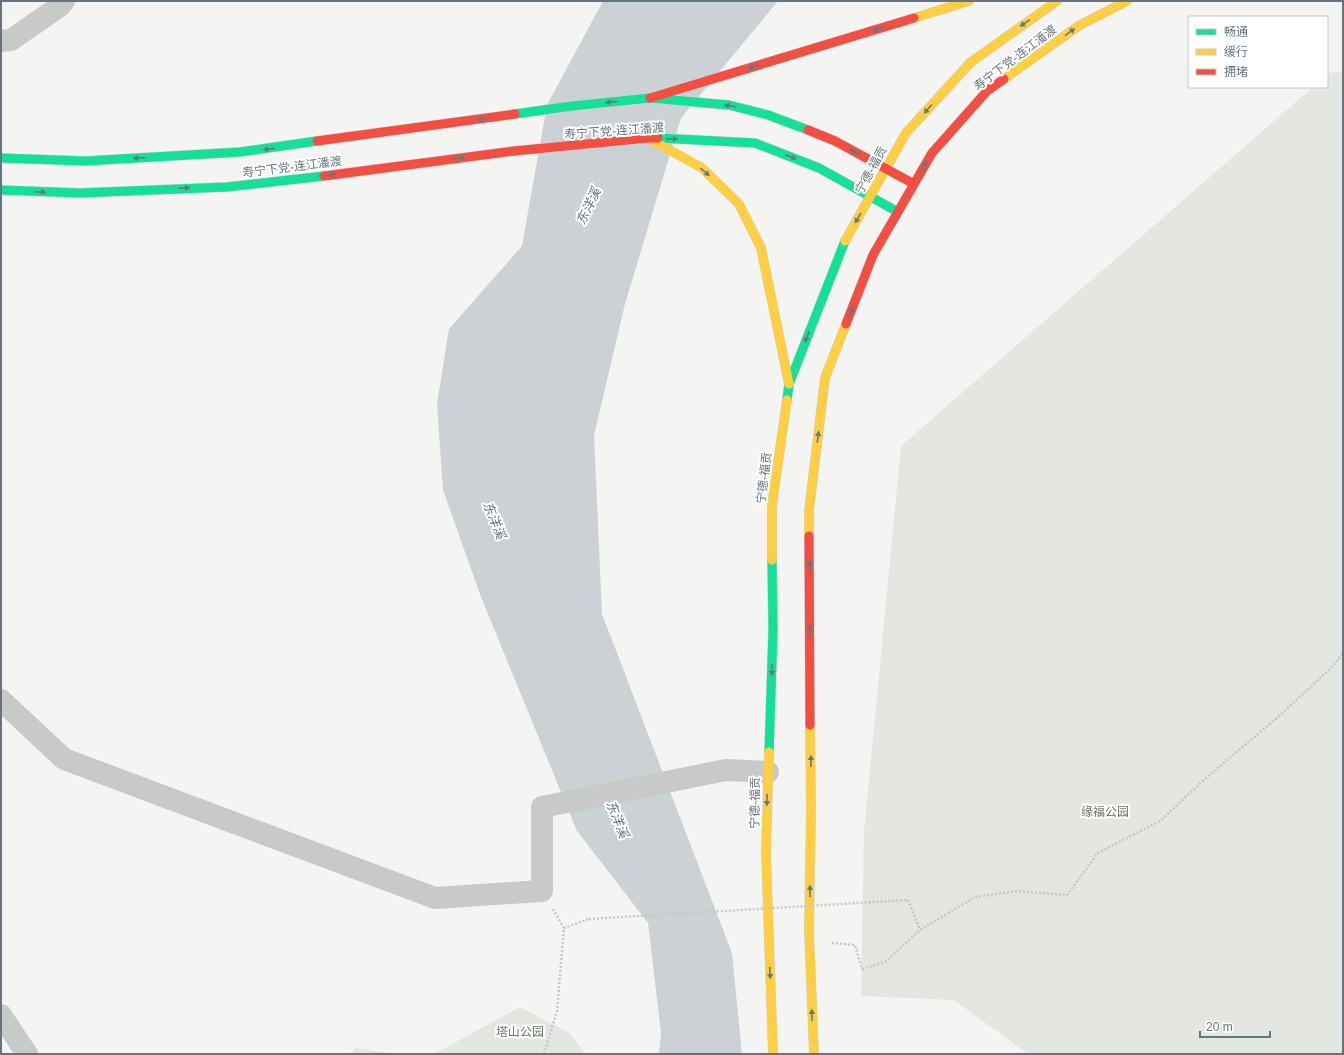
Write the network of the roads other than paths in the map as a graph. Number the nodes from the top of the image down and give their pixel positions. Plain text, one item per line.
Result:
1 (64, 1) edge
2 (969, 1) edge
3 (1057, 1) edge
4 (1127, 1) edge
5 (1, 41) edge
6 (650, 98) junction
7 (648, 138) junction
8 (1, 158) edge
9 (886, 168) junction
10 (914, 184) junction
11 (1, 190) edge
12 (870, 196) junction
13 (898, 212) junction
14 (789, 384) junction
15 (1, 700) edge
16 (768, 772) junction
17 (1, 1014) edge
18 (27, 1054) edge
19 (773, 1054) edge
20 (814, 1054) edge

1 - 5 street
2 -> 6 main road
3 -> 9 main road, 宁德-福贡
10 -> 4 main road, 寿宁下党-连江潘渡
6 -> 8 main road, 寿宁下党-连江潘渡
9 -> 6 main road
11 -> 7 main road, 寿宁下党-连江潘渡
7 -> 12 main road, 寿宁下党-连江潘渡
7 -> 14 main road
9 - 10 main road
9 - 12 main road, 宁德-福贡
10 - 13 main road, 寿宁下党-连江潘渡
12 - 13 main road, 寿宁下党-连江潘渡
12 -> 14 main road, 宁德-福贡
20 -> 13 main road
14 -> 16 main road, 宁德-福贡
15 - 16 street
16 -> 19 main road, 宁德-福贡
17 - 18 street

